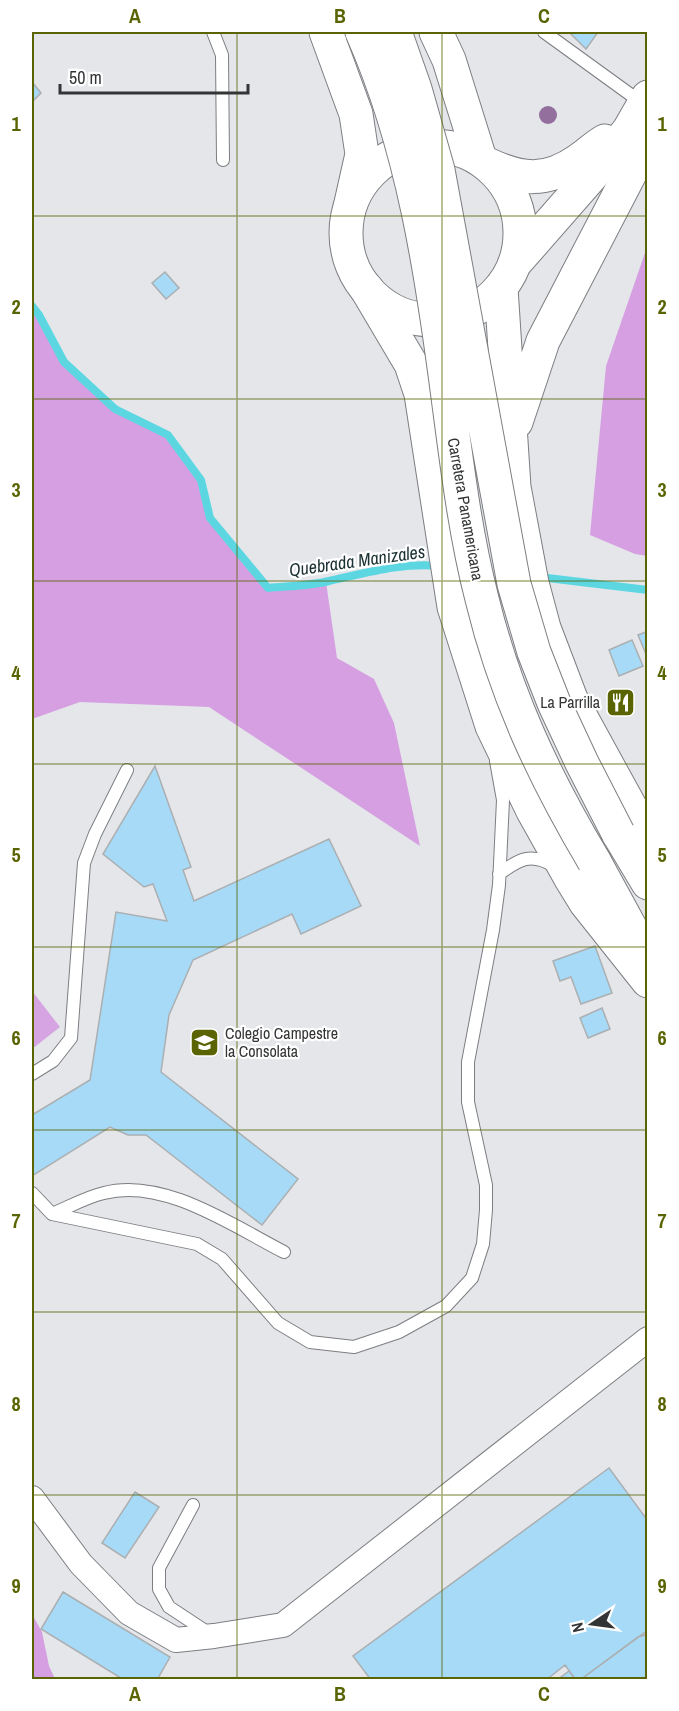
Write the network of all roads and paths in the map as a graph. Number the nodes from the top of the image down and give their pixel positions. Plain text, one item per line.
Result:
1 (213, 32) edge
2 (326, 32) edge
3 (362, 32) edge
4 (395, 32) edge
5 (436, 32) edge
6 (544, 32) edge
7 (642, 118) edge
8 (223, 159) dead end
9 (482, 161) junction
10 (351, 203) junction
11 (508, 275) junction
12 (366, 288) junction
13 (510, 438) junction
14 (492, 726) junction
15 (127, 770) dead end
16 (633, 837) edge
17 (582, 869) junction
18 (499, 874) junction
19 (648, 883) edge
20 (648, 960) edge
21 (648, 981) edge
22 (32, 1074) edge
23 (32, 1193) edge
24 (52, 1214) junction
25 (284, 1252) dead end
26 (648, 1339) edge
27 (32, 1498) edge
28 (193, 1504) dead end
29 (214, 1636) junction

1 - 8 lane
2 - 10 main road
3 - 17 main road, Carretera Panamericana, bridge
4 - 16 main road, Carretera Panamericana, bridge
5 - 9 main road
6 - 7 lane
7 - 9 main road
7 - 11 main road
7 - 13 main road
9 - 10 main road
9 - 11 main road
10 - 12 main road
11 - 12 main road
11 - 13 main road
12 - 14 main road
13 - 16 main road
14 - 17 main road
14 - 18 lane
15 - 22 lane
16 - 19 main road, Carretera Panamericana
17 - 18 lane
17 - 20 main road, Carretera Panamericana
17 - 21 main road
18 - 24 lane
23 - 24 lane
24 - 25 lane
26 - 29 street
27 - 29 street
28 - 29 lane

